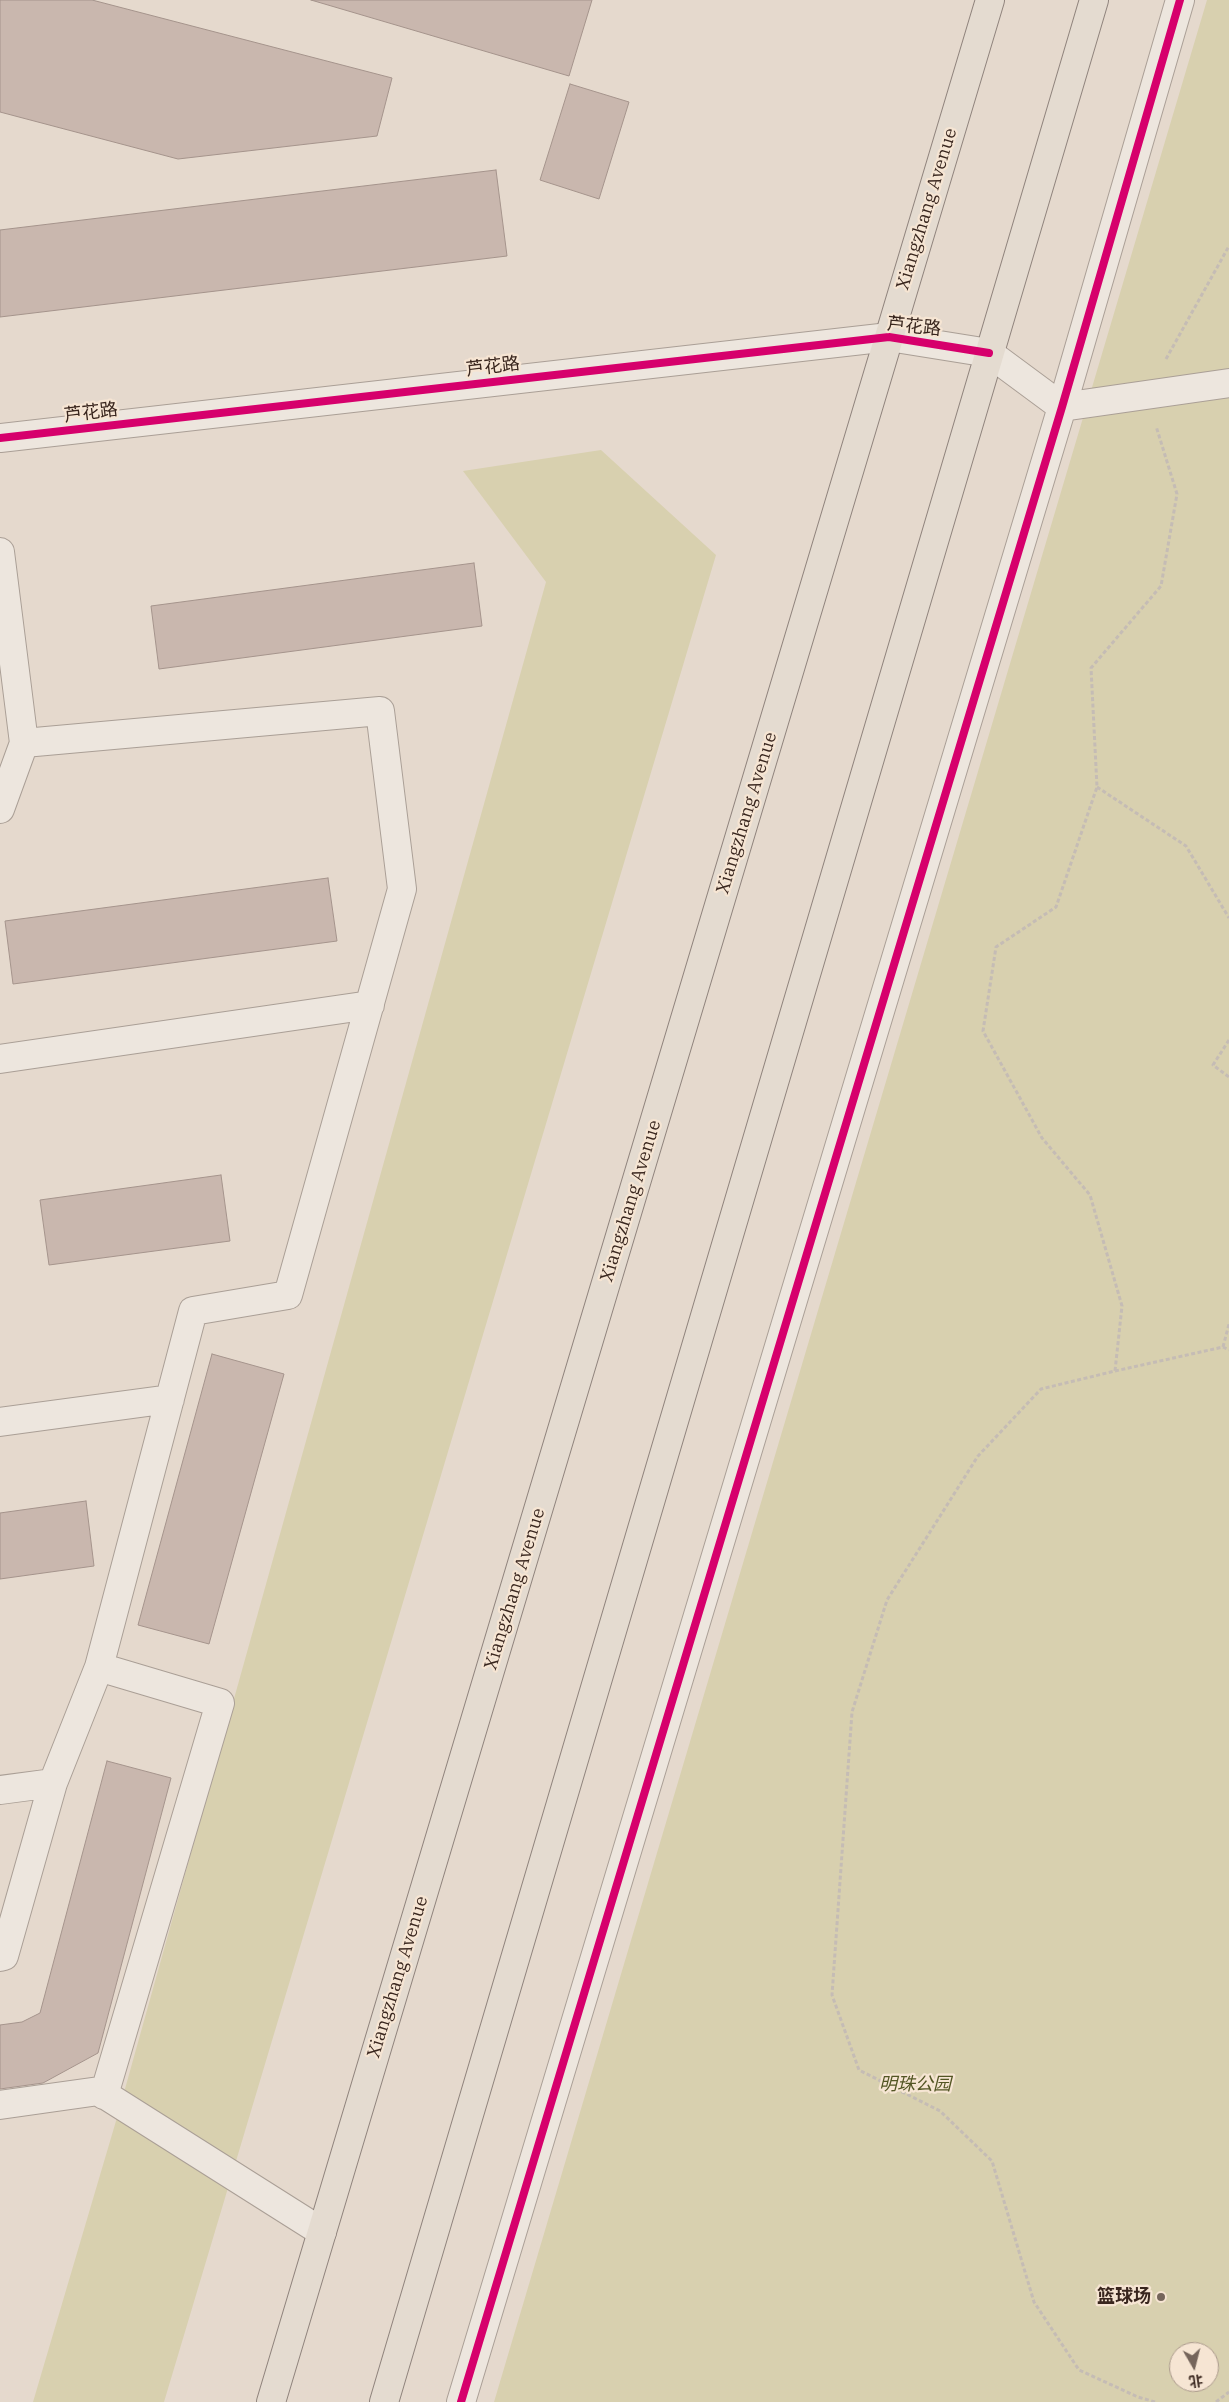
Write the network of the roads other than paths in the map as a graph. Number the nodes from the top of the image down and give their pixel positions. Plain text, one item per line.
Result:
1 (990, 0) edge
2 (1094, 0) edge
3 (1180, 0) edge
4 (889, 337) junction
5 (989, 353) junction
6 (1229, 383) edge
7 (1062, 407) junction
8 (0, 438) edge
9 (0, 552) edge
10 (24, 743) junction
11 (0, 809) edge
12 (370, 1005) junction
13 (0, 1060) edge
14 (170, 1399) junction
15 (0, 1422) edge
16 (99, 1666) junction
17 (53, 1783) junction
18 (0, 1790) edge
19 (0, 1957) edge
20 (104, 2095) junction
21 (0, 2105) edge
22 (322, 2232) junction
23 (271, 2402) edge
24 (384, 2402) edge
25 (461, 2402) edge

1 - 4 main road, Xiangzhang Avenue
2 - 5 main road
3 - 7 street
4 - 5 street, 芦花路
4 - 8 street, 芦花路
4 - 22 main road, Xiangzhang Avenue
5 - 7 street
5 - 24 main road
6 - 7 street
7 - 25 street
9 - 10 street
10 - 11 street
10 - 12 street
12 - 13 street
12 - 14 street
14 - 15 street
14 - 16 street
16 - 17 street
16 - 20 street
17 - 18 street
17 - 19 street
20 - 21 street
20 - 22 street
22 - 23 main road, Xiangzhang Avenue

